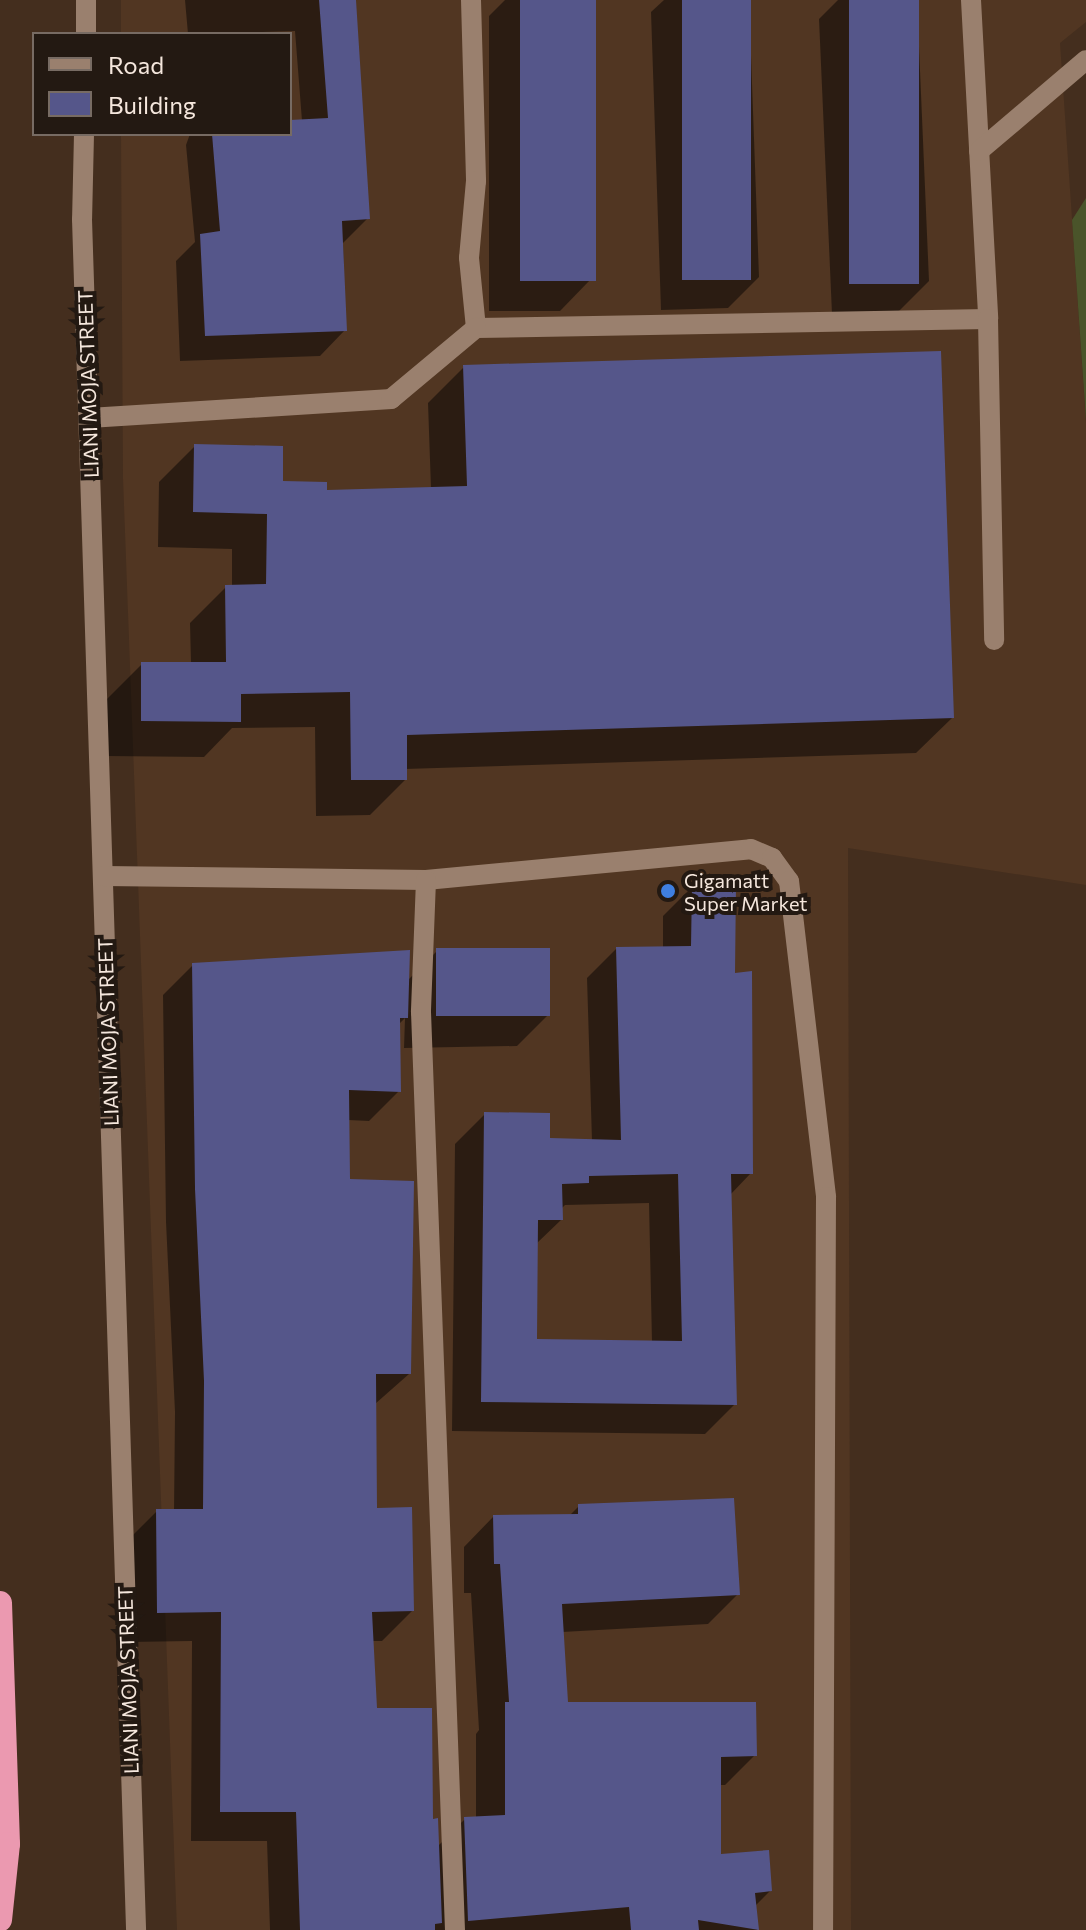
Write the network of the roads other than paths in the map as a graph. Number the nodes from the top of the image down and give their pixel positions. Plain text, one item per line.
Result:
1 (86, 0) edge
2 (471, 0) edge
3 (971, 0) edge
4 (86, 32) edge
5 (1086, 60) edge
6 (84, 136) edge
7 (979, 151) junction
8 (988, 319) junction
9 (476, 328) junction
10 (89, 418) junction
11 (994, 640) dead end
12 (103, 876) junction
13 (426, 880) junction
14 (0, 1603) edge
15 (0, 1920) edge
16 (136, 1930) edge
17 (455, 1930) edge
18 (823, 1930) edge

1 - 4 street
2 - 9 street
3 - 7 street
5 - 7 street
6 - 10 street, LIANI MOJA STREET
7 - 8 street
8 - 9 street
8 - 11 street
9 - 10 street
10 - 12 street, LIANI MOJA STREET
12 - 13 street
12 - 16 street, LIANI MOJA STREET
13 - 17 street
13 - 18 street
14 - 15 highway

